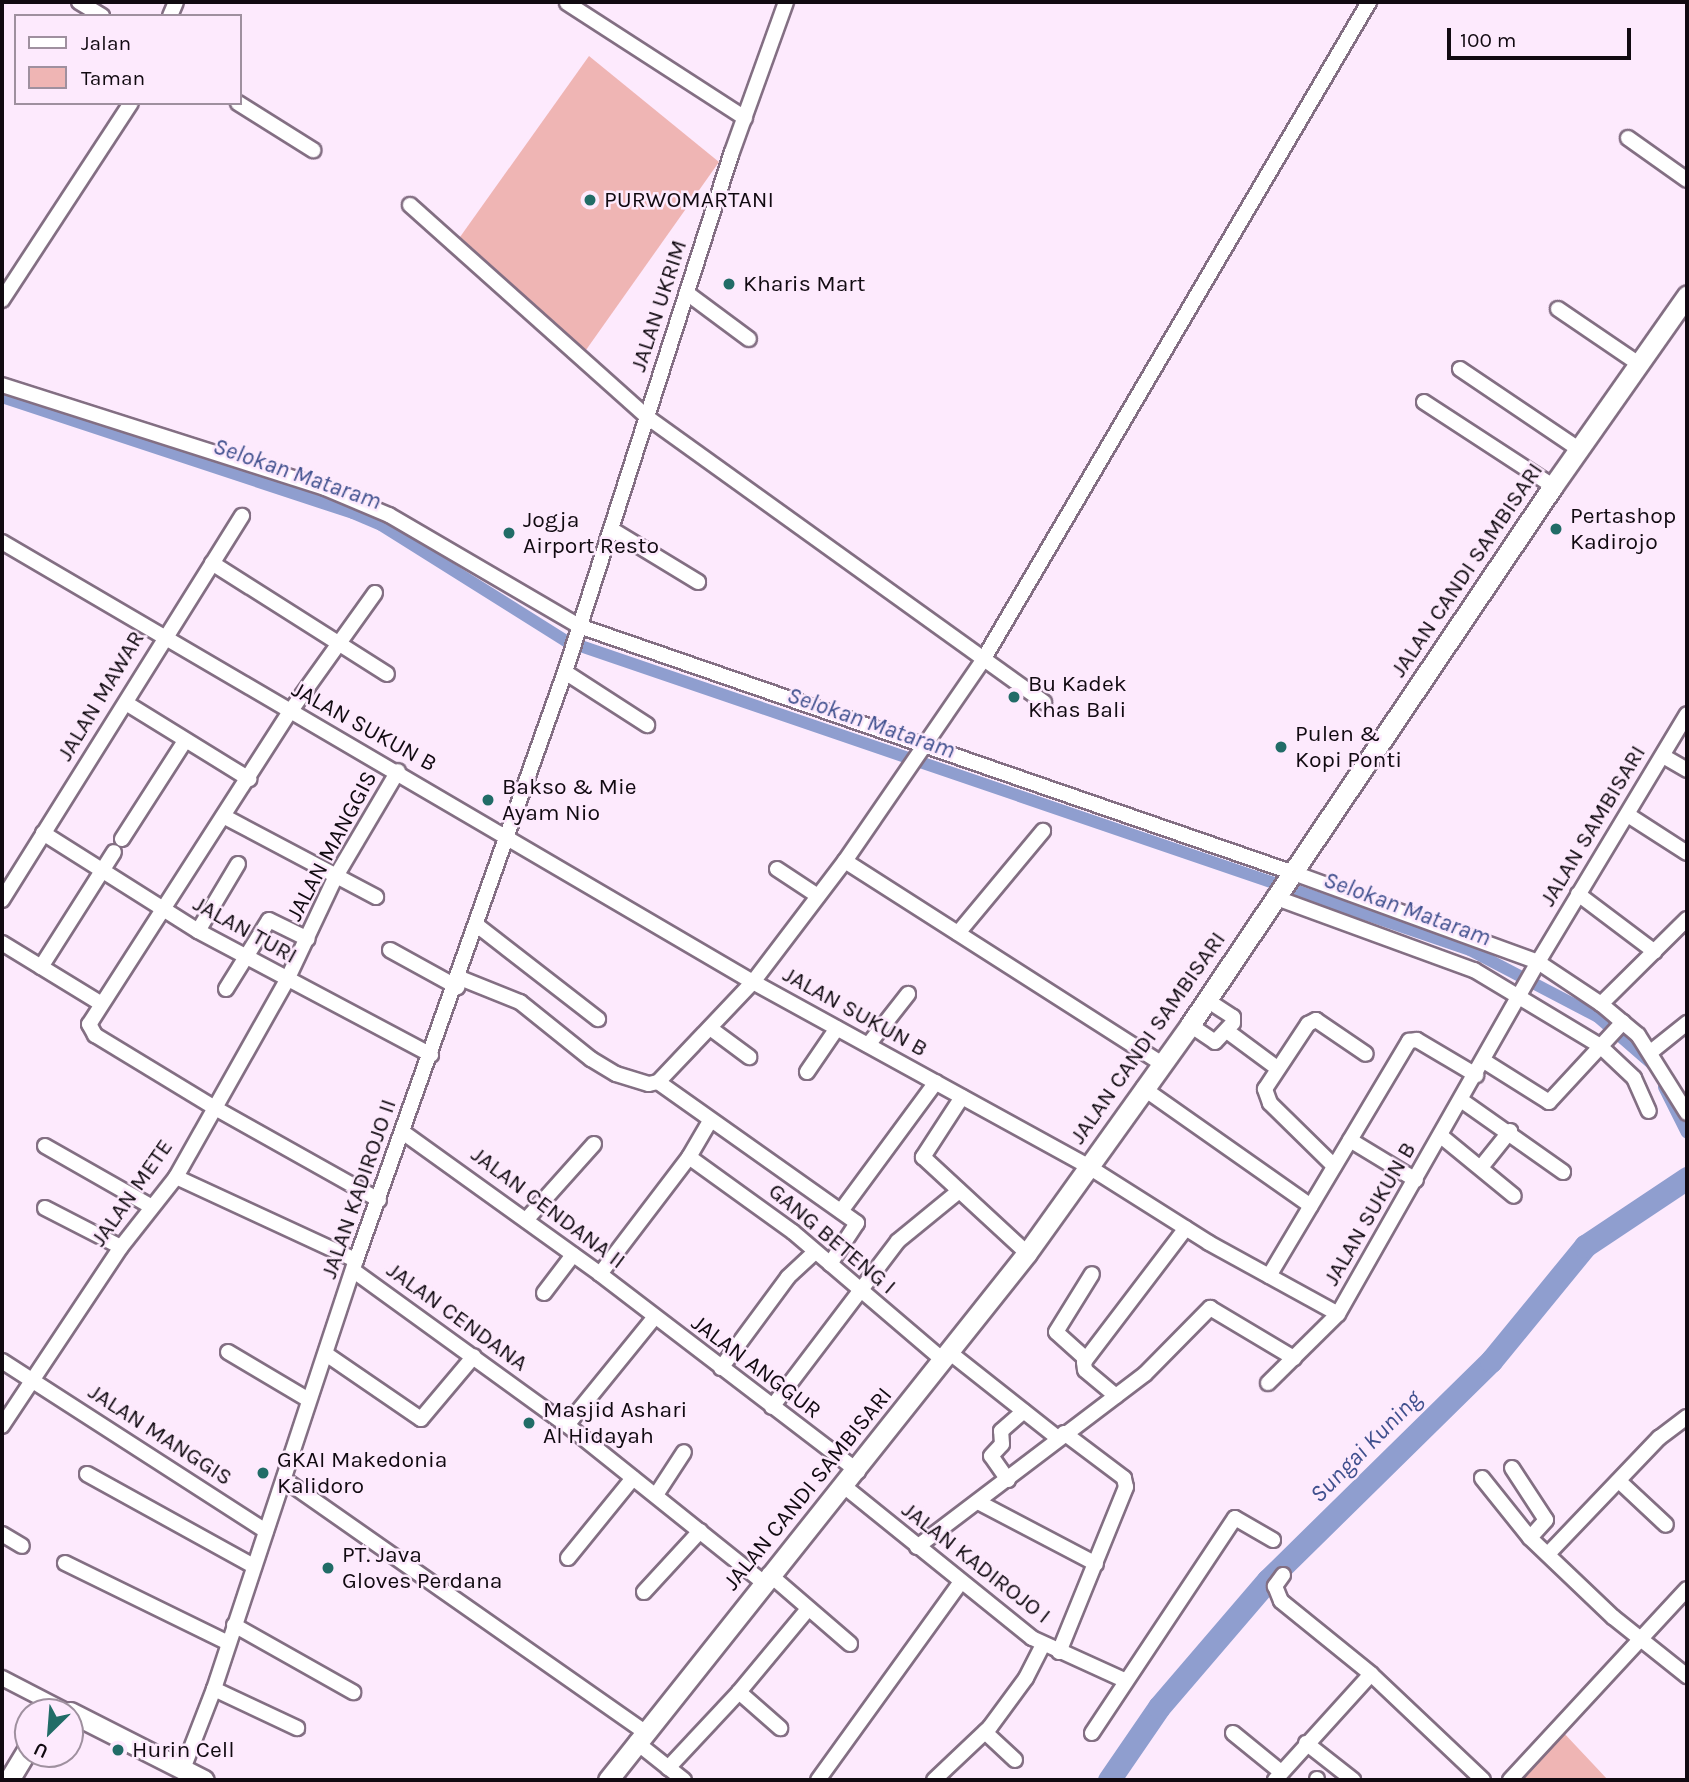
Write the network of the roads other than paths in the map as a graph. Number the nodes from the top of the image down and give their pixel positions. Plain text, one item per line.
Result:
1 (79, 2) edge
2 (786, 2) edge
3 (1369, 2) edge
4 (567, 3) edge
5 (99, 14) edge
6 (130, 105) edge
7 (241, 105) edge
8 (745, 118) junction
9 (1628, 138) dead end
10 (313, 150) dead end
11 (1687, 180) edge
12 (410, 205) dead end
13 (687, 293) junction
14 (1687, 295) edge
15 (2, 300) edge
16 (1558, 309) dead end
17 (749, 339) dead end
18 (1639, 364) junction
19 (1460, 369) dead end
20 (2, 385) edge
21 (1424, 402) dead end
22 (648, 417) junction
23 (1580, 450) junction
24 (1553, 486) junction
25 (242, 516) dead end
26 (611, 529) junction
27 (2, 542) edge
28 (212, 563) junction
29 (698, 582) dead end
30 (374, 593) dead end
31 (578, 631) junction
32 (164, 637) junction
33 (337, 641) junction
34 (983, 660) junction
35 (565, 672) junction
36 (387, 674) dead end
37 (1044, 702) dead end
38 (126, 703) junction
39 (289, 713) junction
40 (1687, 714) edge
41 (647, 725) dead end
42 (185, 741) junction
43 (920, 748) junction
44 (1663, 756) junction
45 (1687, 770) edge
46 (398, 771) junction
47 (249, 779) junction
48 (1628, 815) junction
49 (225, 817) junction
50 (1043, 831) dead end
51 (43, 833) junction
52 (507, 837) junction
53 (1687, 853) edge
54 (845, 861) junction
55 (238, 864) dead end
56 (777, 869) dead end
57 (102, 872) junction
58 (1290, 874) junction
59 (335, 878) junction
60 (1578, 894) junction
61 (1275, 895) junction
62 (818, 896) junction
63 (376, 897) dead end
64 (2, 900) edge
65 (162, 909) junction
66 (1687, 919) edge
67 (478, 926) junction
68 (198, 931) junction
69 (958, 933) junction
70 (308, 939) junction
71 (2, 943) edge
72 (390, 950) dead end
73 (1655, 952) junction
74 (246, 957) junction
75 (41, 967) junction
76 (1536, 967) junction
77 (287, 980) junction
78 (459, 982) junction
79 (753, 982) junction
80 (226, 989) dead end
81 (1523, 993) junction
82 (908, 994) dead end
83 (1207, 1000) junction
84 (100, 1003) junction
85 (1601, 1004) junction
86 (598, 1019) dead end
87 (1622, 1023) junction
88 (1687, 1023) edge
89 (1189, 1025) junction
90 (710, 1028) junction
91 (837, 1028) junction
92 (1227, 1031) junction
93 (1604, 1041) junction
94 (868, 1045) junction
95 (1652, 1051) junction
96 (1366, 1054) dead end
97 (431, 1055) junction
98 (749, 1057) dead end
99 (1484, 1061) junction
100 (1161, 1064) junction
101 (1277, 1068) junction
102 (807, 1072) dead end
103 (1476, 1075) junction
104 (658, 1082) junction
105 (936, 1082) junction
106 (1143, 1088) junction
107 (962, 1097) junction
108 (1461, 1100) junction
109 (215, 1108) junction
110 (1649, 1111) dead end
111 (1687, 1113) edge
112 (710, 1121) junction
113 (1510, 1131) junction
114 (404, 1133) junction
115 (1441, 1136) junction
116 (1350, 1140) junction
117 (594, 1144) dead end
118 (44, 1146) dead end
119 (689, 1157) junction
120 (1334, 1166) junction
121 (1482, 1166) junction
122 (1089, 1167) junction
123 (1563, 1172) dead end
124 (176, 1177) junction
125 (1416, 1180) junction
126 (959, 1191) junction
127 (1514, 1196) dead end
128 (379, 1200) junction
129 (1311, 1206) junction
130 (152, 1207) junction
131 (45, 1208) dead end
132 (841, 1211) junction
133 (526, 1220) junction
134 (1186, 1228) junction
135 (121, 1247) junction
136 (815, 1252) junction
137 (1027, 1253) junction
138 (573, 1255) junction
139 (830, 1264) junction
140 (355, 1266) junction
141 (600, 1274) junction
142 (1092, 1274) dead end
143 (1269, 1276) junction
144 (861, 1292) junction
145 (544, 1293) dead end
146 (1338, 1314) junction
147 (658, 1321) junction
148 (228, 1352) dead end
149 (326, 1354) junction
150 (474, 1356) junction
151 (946, 1356) junction
152 (1294, 1358) junction
153 (1086, 1359) junction
154 (2, 1361) edge
155 (721, 1368) junction
156 (29, 1378) junction
157 (1268, 1382) dead end
158 (1116, 1396) junction
159 (309, 1400) junction
160 (772, 1406) junction
161 (1024, 1411) junction
162 (4, 1417) edge
163 (1687, 1417) edge
164 (567, 1426) junction
165 (1061, 1436) junction
166 (684, 1452) dead end
167 (1512, 1468) dead end
168 (858, 1471) junction
169 (87, 1475) dead end
170 (633, 1478) junction
171 (1482, 1478) dead end
172 (285, 1480) junction
173 (1008, 1480) junction
174 (1619, 1481) junction
175 (845, 1487) junction
176 (656, 1494) junction
177 (980, 1503) junction
178 (1666, 1525) dead end
179 (266, 1531) junction
180 (700, 1531) junction
181 (2, 1534) edge
182 (1530, 1538) junction
183 (1273, 1541) dead end
184 (22, 1545) dead end
185 (917, 1547) junction
186 (1548, 1554) junction
187 (568, 1558) dead end
188 (65, 1563) dead end
189 (1096, 1564) junction
190 (254, 1566) junction
191 (1283, 1575) dead end
192 (766, 1578) junction
193 (961, 1581) junction
194 (1687, 1590) edge
195 (644, 1592) dead end
196 (808, 1609) junction
197 (234, 1625) junction
198 (1640, 1637) junction
199 (228, 1643) junction
200 (850, 1644) dead end
201 (1043, 1644) junction
202 (1059, 1652) junction
203 (1371, 1674) junction
204 (1687, 1676) edge
205 (2, 1678) edge
206 (1124, 1679) junction
207 (214, 1689) junction
208 (353, 1692) dead end
209 (738, 1692) junction
210 (41, 1698) edge
211 (84, 1720) edge
212 (297, 1728) dead end
213 (780, 1728) dead end
214 (985, 1732) junction
215 (1233, 1733) dead end
216 (1092, 1734) dead end
217 (640, 1736) junction
218 (1306, 1742) junction
219 (1015, 1760) dead end
220 (668, 1768) junction
221 (183, 1769) junction
222 (1278, 1776) edge
223 (204, 1780) edge
224 (608, 1780) edge
225 (684, 1780) edge
226 (818, 1780) edge
227 (934, 1780) edge
228 (1353, 1780) edge
229 (1483, 1780) edge
230 (1510, 1780) edge

1 - 5 street
2 - 8 street, JALAN UKRIM
3 - 34 street
4 - 8 street
6 - 15 street
7 - 10 street
8 - 13 street, JALAN UKRIM
9 - 11 street
12 - 22 street
13 - 17 street
13 - 22 street, JALAN UKRIM
14 - 18 street, JALAN CANDI SAMBISARI
16 - 18 street
18 - 23 street, JALAN CANDI SAMBISARI
19 - 23 street
20 - 31 street
21 - 24 street
22 - 26 street, JALAN UKRIM
22 - 34 street
23 - 24 street, JALAN CANDI SAMBISARI
24 - 58 street, JALAN CANDI SAMBISARI
25 - 28 street, JALAN MAWAR
26 - 29 street
26 - 31 street, JALAN UKRIM
27 - 32 street, JALAN SUKUN B
28 - 32 street, JALAN MAWAR
28 - 33 street
30 - 33 street
31 - 35 street, JALAN KADIROJO II
31 - 43 street
32 - 38 street, JALAN MAWAR
32 - 39 street, JALAN SUKUN B
33 - 36 street
33 - 39 street
34 - 37 street
34 - 43 street
35 - 41 street
35 - 52 street, JALAN KADIROJO II
38 - 42 street
38 - 51 street, JALAN MAWAR
39 - 46 street, JALAN SUKUN B
39 - 47 street
40 - 44 street, JALAN SAMBISARI
42 - 47 street
42 - 57 street
43 - 54 street
43 - 58 street
44 - 45 street
44 - 48 street, JALAN SAMBISARI
46 - 52 street, JALAN SUKUN B
46 - 59 street, JALAN MANGGIS
47 - 49 street
48 - 53 street
48 - 60 street, JALAN SAMBISARI
49 - 59 street
49 - 65 street
50 - 69 street
51 - 57 street, JALAN TURI
51 - 64 street, JALAN MAWAR
52 - 67 street, JALAN KADIROJO II
52 - 79 street, JALAN SUKUN B
54 - 62 street
54 - 69 street
55 - 68 street
56 - 62 street
57 - 65 street, JALAN TURI
57 - 75 street
58 - 61 street, JALAN CANDI SAMBISARI
58 - 76 street
59 - 63 street
59 - 70 street, JALAN MANGGIS
60 - 73 street
60 - 76 street, JALAN SAMBISARI
61 - 81 street
61 - 83 street, JALAN CANDI SAMBISARI
62 - 79 street
65 - 68 street, JALAN TURI
65 - 84 street
66 - 73 street
67 - 78 street, JALAN KADIROJO II
67 - 86 street
68 - 74 street, JALAN TURI
69 - 100 street
70 - 74 street
70 - 77 street, JALAN MANGGIS
71 - 75 street
72 - 78 street
73 - 85 street
74 - 77 street, JALAN TURI
74 - 80 street
75 - 84 street
76 - 81 street, JALAN SUKUN B
76 - 85 street
77 - 97 street, JALAN TURI
77 - 109 street, JALAN METE
78 - 97 street, JALAN KADIROJO II
78 - 104 street
79 - 90 street
79 - 91 street, JALAN SUKUN B
81 - 93 street
81 - 99 street, JALAN SUKUN B
82 - 94 street
83 - 89 street, JALAN CANDI SAMBISARI
83 - 92 street
84 - 109 street
85 - 87 street
87 - 93 street
87 - 95 street
88 - 95 street
89 - 92 street
89 - 100 street, JALAN CANDI SAMBISARI
90 - 98 street
90 - 104 street
91 - 94 street, JALAN SUKUN B
91 - 102 street
92 - 101 street
93 - 99 street
93 - 110 street
94 - 105 street, JALAN SUKUN B
95 - 111 street
96 - 101 street
97 - 114 street, JALAN KADIROJO II
99 - 103 street, JALAN SUKUN B
100 - 106 street, JALAN CANDI SAMBISARI
101 - 120 street
103 - 108 street, JALAN SUKUN B
103 - 116 street
104 - 112 street
105 - 107 street, JALAN SUKUN B
105 - 132 street
106 - 122 street, JALAN CANDI SAMBISARI
106 - 129 street
107 - 122 street, JALAN SUKUN B
107 - 126 street
108 - 113 street
108 - 115 street, JALAN SUKUN B
109 - 124 street, JALAN METE
109 - 128 street
112 - 119 street
112 - 132 street
113 - 121 street
113 - 123 street
114 - 128 street, JALAN KADIROJO II
114 - 133 street, JALAN CENDANA II
115 - 121 street
115 - 125 street, JALAN SUKUN B
116 - 120 street
116 - 125 street
117 - 133 street
118 - 130 street
119 - 136 street, GANG BETENG I
119 - 141 street
120 - 129 street
121 - 127 street
122 - 134 street, JALAN SUKUN B
122 - 137 street, JALAN CANDI SAMBISARI
124 - 130 street, JALAN METE
124 - 140 street, JALAN CENDANA
125 - 146 street, JALAN SUKUN B
126 - 137 street
126 - 144 street
128 - 140 street, JALAN KADIROJO II
129 - 143 street
130 - 135 street, JALAN METE
131 - 135 street
132 - 139 street
133 - 138 street, JALAN CENDANA II
134 - 143 street, JALAN SUKUN B
134 - 153 street
135 - 156 street, JALAN METE
136 - 139 street, GANG BETENG I
136 - 155 street
137 - 151 street, JALAN CANDI SAMBISARI
138 - 141 street, JALAN CENDANA II
138 - 145 street
139 - 144 street, GANG BETENG I
140 - 149 street, JALAN KADIROJO II
140 - 150 street, JALAN CENDANA
141 - 147 street, JALAN CENDANA II
142 - 153 street
143 - 146 street, JALAN SUKUN B
144 - 151 street, GANG BETENG I
144 - 160 street
146 - 152 street
147 - 155 street, JALAN ANGGUR
147 - 164 street
148 - 159 street
149 - 150 street
149 - 159 street, JALAN KADIROJO II
150 - 164 street, JALAN CENDANA
151 - 161 street, GANG BETENG I
151 - 168 street, JALAN CANDI SAMBISARI
152 - 157 street
152 - 158 street
153 - 158 street
154 - 156 street, JALAN MANGGIS
155 - 160 street, JALAN ANGGUR
156 - 162 street, JALAN METE
156 - 179 street, JALAN MANGGIS
158 - 165 street
159 - 172 street, JALAN KADIROJO II
160 - 168 street, JALAN ANGGUR
161 - 165 street, GANG BETENG I
161 - 173 street
163 - 174 street
164 - 170 street, JALAN CENDANA
165 - 173 street
165 - 189 street, GANG BETENG I
166 - 176 street
167 - 182 street
168 - 175 street, JALAN CANDI SAMBISARI
169 - 190 street
170 - 176 street, JALAN CENDANA
170 - 187 street
171 - 182 street
172 - 179 street, JALAN KADIROJO II
172 - 217 street
173 - 177 street
174 - 178 street
174 - 186 street
175 - 185 street, JALAN KADIROJO I
175 - 192 street, JALAN CANDI SAMBISARI
176 - 180 street, JALAN CENDANA
177 - 185 street
177 - 189 street
179 - 190 street, JALAN KADIROJO II
180 - 192 street, JALAN CENDANA
180 - 195 street
181 - 184 street
182 - 186 street
183 - 206 street
185 - 193 street, JALAN KADIROJO I
186 - 198 street
188 - 199 street
189 - 202 street
190 - 197 street, JALAN KADIROJO II
191 - 203 street
192 - 196 street, JALAN CENDANA
192 - 217 street, JALAN CANDI SAMBISARI
193 - 201 street, JALAN KADIROJO I
193 - 226 street
194 - 198 street
196 - 200 street, JALAN CENDANA
196 - 209 street
197 - 199 street, JALAN KADIROJO II
197 - 208 street
198 - 204 street
198 - 230 street
199 - 207 street, JALAN KADIROJO II
201 - 202 street, JALAN KADIROJO I
201 - 214 street
202 - 206 street, JALAN KADIROJO I
203 - 218 street
203 - 229 street
205 - 210 street
206 - 216 street
207 - 212 street
207 - 221 street, JALAN KADIROJO II
209 - 213 street
209 - 220 street
211 - 221 street
214 - 219 street
214 - 227 street
215 - 222 street
217 - 220 street
217 - 224 street, JALAN CANDI SAMBISARI
218 - 222 street
218 - 228 street
220 - 225 street
221 - 223 street

